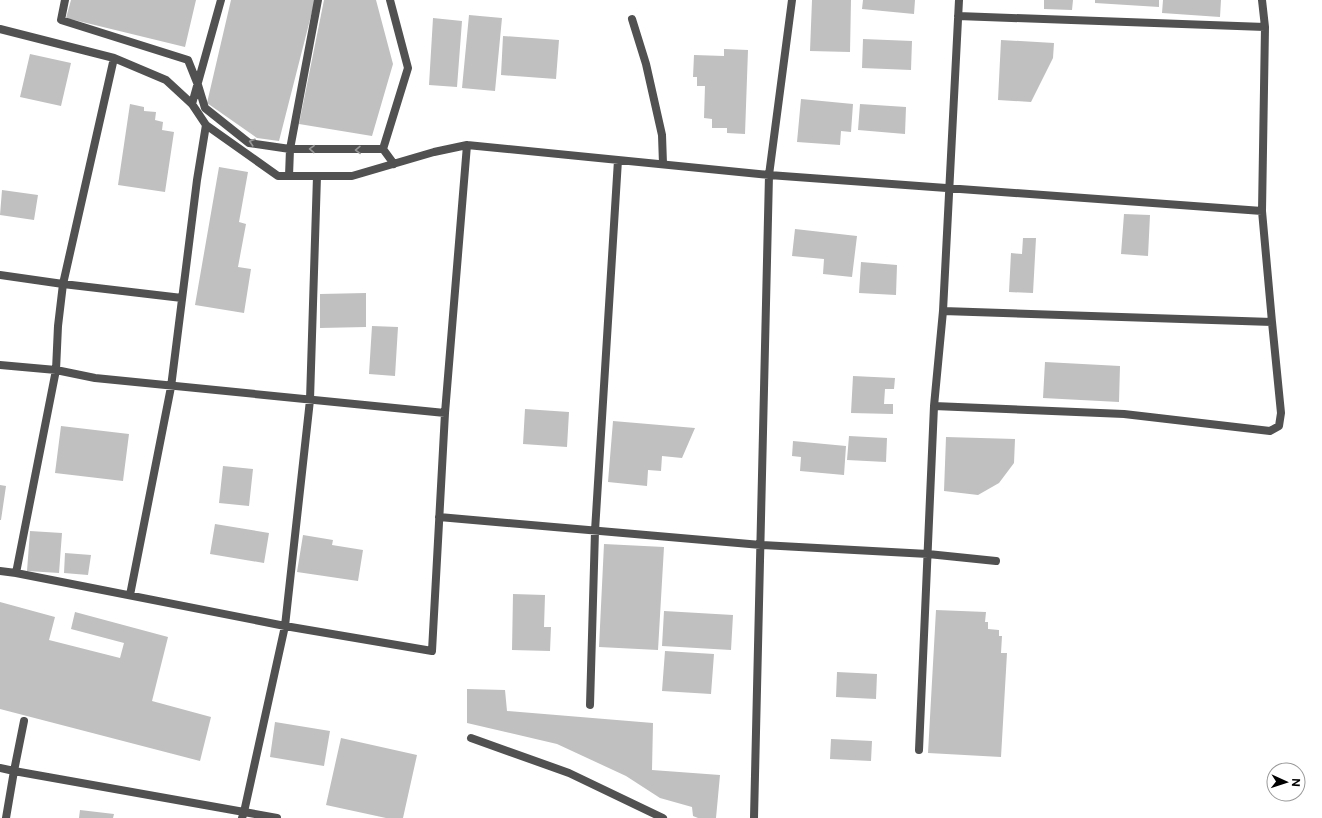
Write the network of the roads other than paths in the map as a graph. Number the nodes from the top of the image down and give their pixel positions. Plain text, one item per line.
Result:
1 (65, 0) edge
2 (220, 0) edge
3 (318, 0) edge
4 (390, 0) edge
5 (792, 0) edge
6 (959, 0) edge
7 (1262, 0) edge
8 (958, 16) junction
9 (632, 19) dead end
10 (1265, 27) junction
11 (0, 29) edge
12 (114, 58) junction
13 (198, 85) junction
14 (192, 104) junction
15 (206, 124) junction
16 (467, 145) junction
17 (290, 149) junction
18 (383, 149) junction
19 (618, 160) junction
20 (394, 164) junction
21 (663, 164) junction
22 (769, 174) junction
23 (290, 176) junction
24 (317, 176) junction
25 (948, 188) junction
26 (1262, 211) junction
27 (0, 275) edge
28 (63, 284) junction
29 (182, 298) junction
30 (943, 311) junction
31 (1272, 322) junction
32 (0, 364) edge
33 (56, 370) junction
34 (171, 387) junction
35 (310, 400) junction
36 (934, 406) junction
37 (445, 413) junction
38 (439, 517) junction
39 (595, 531) junction
40 (761, 545) junction
41 (928, 554) junction
42 (996, 561) dead end
43 (0, 571) edge
44 (16, 573) junction
45 (130, 595) junction
46 (285, 626) junction
47 (590, 705) dead end
48 (24, 721) dead end
49 (471, 738) dead end
50 (919, 750) dead end
51 (0, 768) edge
52 (14, 771) junction
53 (243, 815) edge
54 (6, 818) edge
55 (277, 818) edge
56 (663, 818) edge
57 (754, 818) edge

1 - 13 street
2 - 13 street
3 - 17 street
4 - 18 street
5 - 22 street
6 - 8 street
7 - 10 street
8 - 10 street
8 - 25 street
9 - 21 street
10 - 26 street
11 - 12 street
12 - 14 street
12 - 28 street
13 - 14 street
17 -> 13 street
14 - 15 street
15 - 23 street
15 - 29 street
16 - 19 street
16 - 20 street
16 - 37 street
18 -> 17 street
17 - 23 street
18 - 20 street
19 - 21 street
19 - 39 street
20 - 24 street
21 - 22 street
22 - 25 street
22 - 40 street
23 - 24 street
24 - 35 street
25 - 26 street
25 - 30 street
26 - 31 street
27 - 28 street
28 - 29 street
28 - 33 street
29 - 34 street
30 - 31 street
30 - 36 street
31 - 36 street
32 - 33 street
33 - 34 street
33 - 44 street
34 - 35 street
34 - 45 street
35 - 37 street
35 - 46 street
36 - 41 street
37 - 38 street
38 - 39 street
38 - 46 street
39 - 40 street
39 - 47 street
40 - 41 street
40 - 57 street
41 - 42 street
41 - 50 street
43 - 44 street
44 - 45 street
45 - 46 street
46 - 53 street
48 - 52 street
49 - 56 street
51 - 52 street
52 - 53 street
52 - 54 street
53 - 55 street

